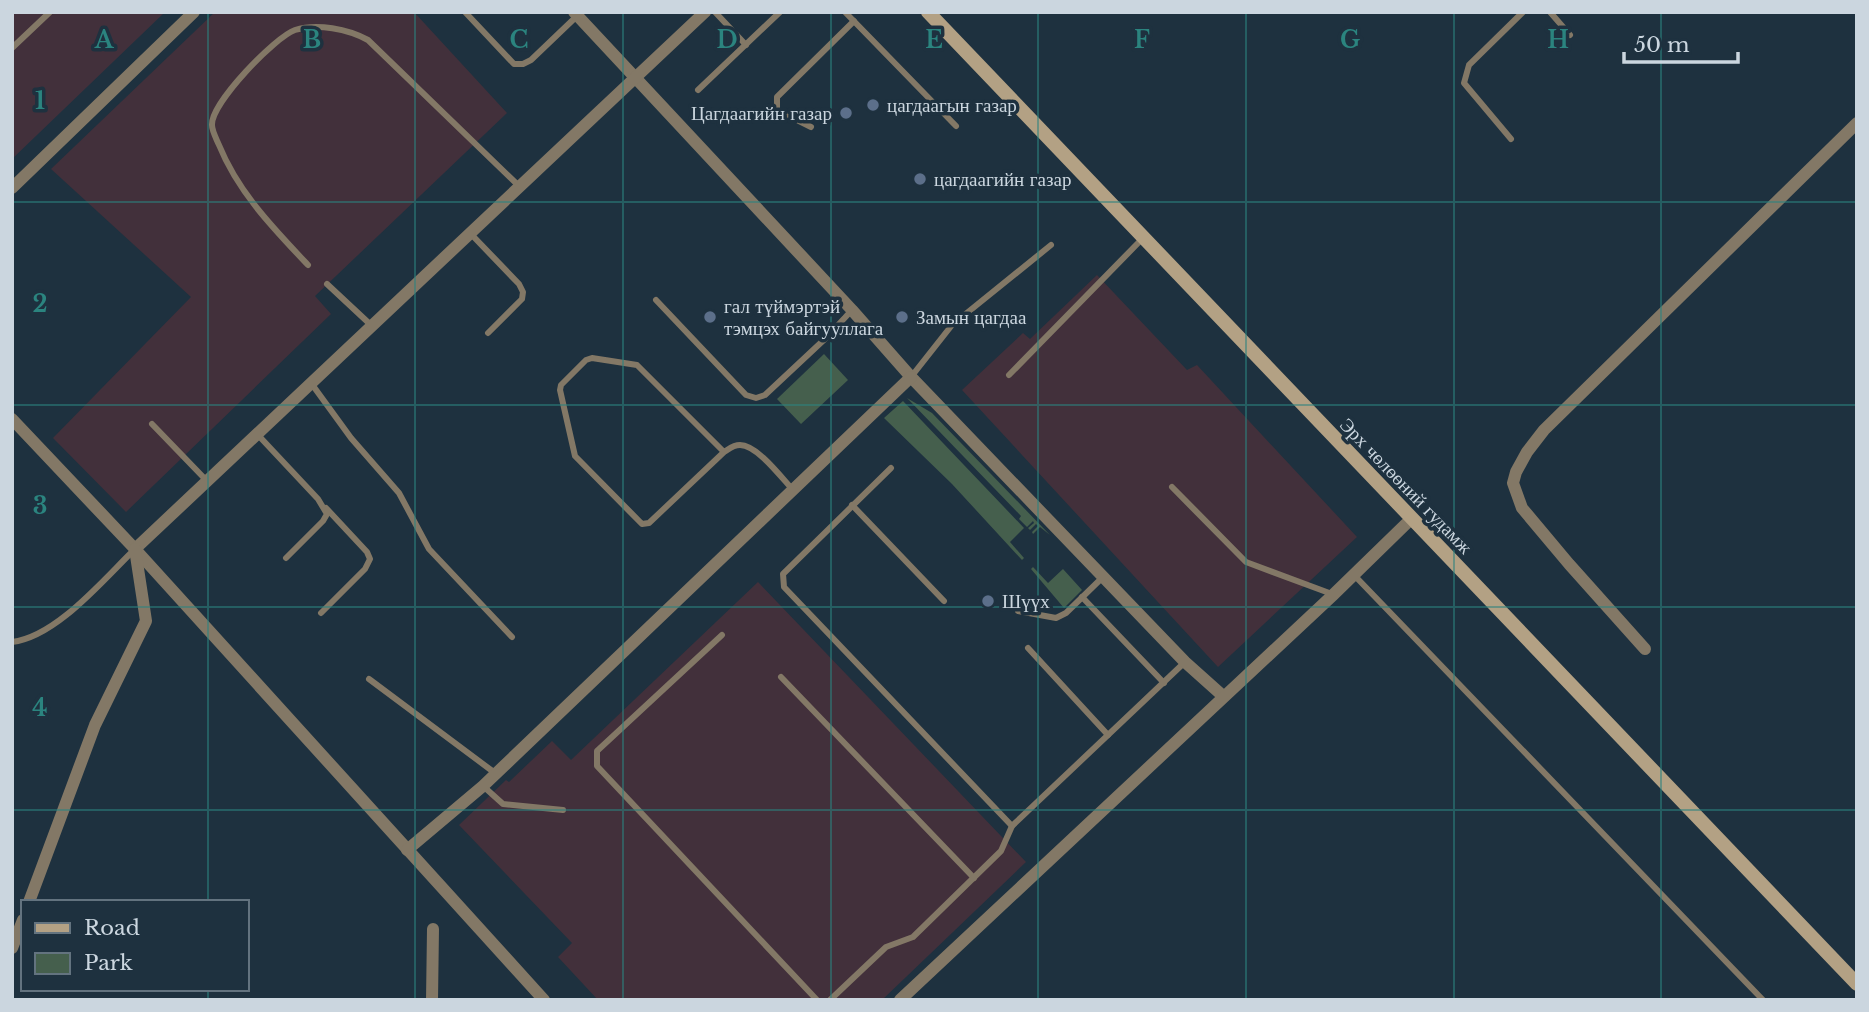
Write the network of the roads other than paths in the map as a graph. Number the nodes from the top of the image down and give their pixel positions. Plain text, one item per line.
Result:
1 (50, 12) edge
2 (194, 12) edge
3 (465, 12) edge
4 (705, 12) edge
5 (715, 12) edge
6 (780, 12) edge
7 (845, 12) edge
8 (928, 12) edge
9 (1523, 12) edge
10 (1550, 12) edge
11 (575, 14) edge
12 (854, 21) junction
13 (1570, 35) dead end
14 (746, 45) junction
15 (12, 48) edge
16 (635, 76) junction
17 (698, 90) dead end
18 (1857, 123) edge
19 (811, 127) dead end
20 (956, 127) dead end
21 (1511, 139) dead end
22 (519, 186) junction
23 (12, 188) edge
24 (470, 233) junction
25 (1142, 238) junction
26 (1051, 245) dead end
27 (308, 265) dead end
28 (327, 285) dead end
29 (656, 300) dead end
30 (852, 310) junction
31 (372, 326) junction
32 (488, 333) dead end
33 (1009, 375) dead end
34 (911, 377) junction
35 (311, 383) junction
36 (561, 385) junction
37 (553, 394) dead end
38 (12, 419) edge
39 (152, 424) dead end
40 (257, 434) junction
41 (724, 452) junction
42 (891, 468) dead end
43 (207, 481) junction
44 (1172, 487) dead end
45 (793, 490) junction
46 (318, 499) junction
47 (852, 505) junction
48 (1410, 519) junction
49 (135, 549) junction
50 (286, 558) dead end
51 (1354, 574) junction
52 (1104, 576) junction
53 (1333, 594) junction
54 (1082, 597) junction
55 (944, 601) dead end
56 (1018, 611) dead end
57 (321, 613) dead end
58 (722, 635) dead end
59 (512, 637) dead end
60 (12, 642) edge
61 (1028, 648) dead end
62 (1646, 649) dead end
63 (1185, 662) junction
64 (781, 677) dead end
65 (369, 679) dead end
66 (1164, 683) junction
67 (1223, 696) junction
68 (1108, 735) junction
69 (495, 773) junction
70 (483, 786) junction
71 (563, 810) dead end
72 (1012, 826) junction
73 (407, 850) junction
74 (974, 878) junction
75 (30, 900) edge
76 (21, 925) edge
77 (433, 929) dead end
78 (12, 948) edge
79 (1857, 984) edge
80 (432, 1000) edge
81 (544, 1000) edge
82 (817, 1000) edge
83 (830, 1000) edge
84 (900, 1000) edge
85 (1763, 1000) edge

1 - 15 lane
2 - 23 street
3 - 11 lane
4 - 16 street
5 - 14 lane
6 - 14 lane
7 - 12 lane
8 - 25 main road, Эрх чөлөөний гудамж
9 - 21 lane
10 - 13 lane
11 - 16 street
12 - 19 lane
12 - 20 lane
14 - 17 lane
16 - 22 street
16 - 30 street
18 - 62 street
22 - 24 street
22 - 27 lane
24 - 31 street
24 - 32 lane
25 - 33 lane
25 - 48 main road, Эрх чөлөөний гудамж
26 - 34 lane
28 - 31 lane
29 - 30 lane
30 - 34 street
31 - 35 street
34 - 45 street
34 - 52 street
35 - 40 street
35 - 59 lane
36 - 37 lane
36 - 41 lane
36 - 41 lane
38 - 49 street
39 - 43 lane
40 - 43 street
40 - 46 lane
41 - 45 lane
42 - 47 lane
43 - 49 street
44 - 53 lane
45 - 69 street
46 - 50 lane
46 - 57 lane
47 - 55 lane
47 - 72 lane
48 - 51 street
48 - 79 main road, Эрх чөлөөний гудамж
49 - 60 lane
49 - 73 street
49 - 75 street
51 - 53 street
51 - 85 lane
52 - 54 lane
52 - 63 street
53 - 67 street
54 - 56 lane
54 - 66 lane
58 - 82 lane
61 - 68 lane
63 - 66 lane
63 - 67 street
64 - 74 lane
65 - 69 lane
66 - 68 lane
67 - 84 street
68 - 72 lane
69 - 70 street
70 - 71 lane
70 - 73 street
72 - 74 lane
73 - 81 street
74 - 83 lane
76 - 78 street
77 - 80 street

